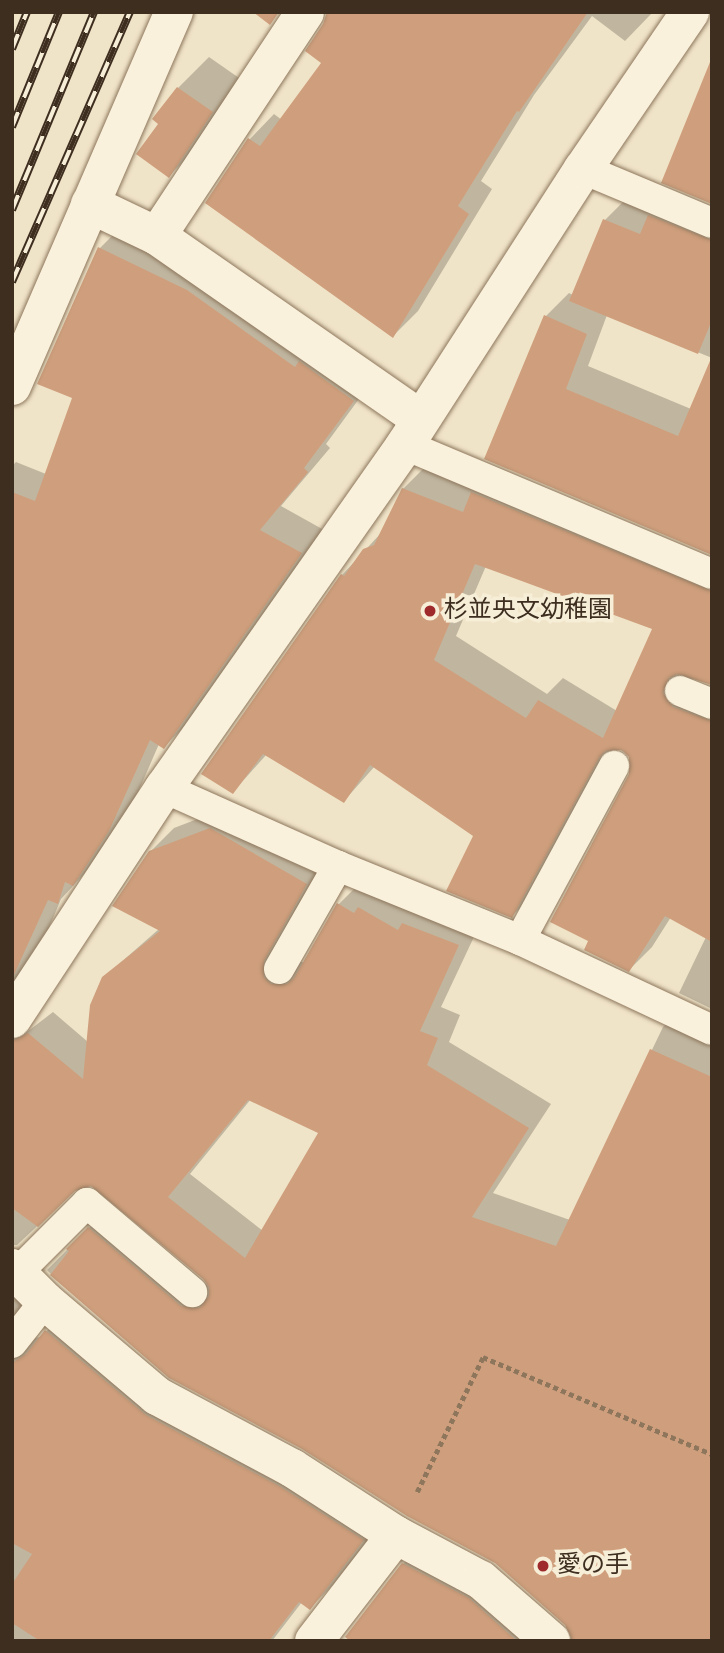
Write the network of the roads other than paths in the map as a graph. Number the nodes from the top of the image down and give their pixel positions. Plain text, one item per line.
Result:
1 (174, 12) edge
2 (304, 12) edge
3 (690, 12) edge
4 (583, 169) junction
5 (90, 204) junction
6 (712, 223) edge
7 (157, 236) junction
8 (12, 386) edge
9 (412, 432) junction
10 (712, 574) edge
11 (680, 691) dead end
12 (712, 704) edge
13 (614, 766) dead end
14 (164, 788) junction
15 (338, 866) junction
16 (520, 940) junction
17 (279, 969) dead end
18 (12, 1020) edge
19 (712, 1030) edge
20 (14, 1270) edge
21 (192, 1292) dead end
22 (45, 1301) junction
23 (12, 1343) edge
24 (396, 1535) junction
25 (314, 1641) edge
26 (551, 1641) edge

1 - 5 street
2 - 7 street
3 - 4 street
4 - 6 lane
4 - 9 street
5 - 7 street
5 - 8 street
7 - 9 street
9 - 10 lane
9 - 14 street
11 - 12 lane
13 - 16 lane
14 - 15 lane
14 - 18 street
15 - 16 lane
15 - 17 lane
16 - 19 lane
20 - 21 lane
20 - 22 street
22 - 23 lane
22 - 24 street
24 - 25 street
24 - 26 street

